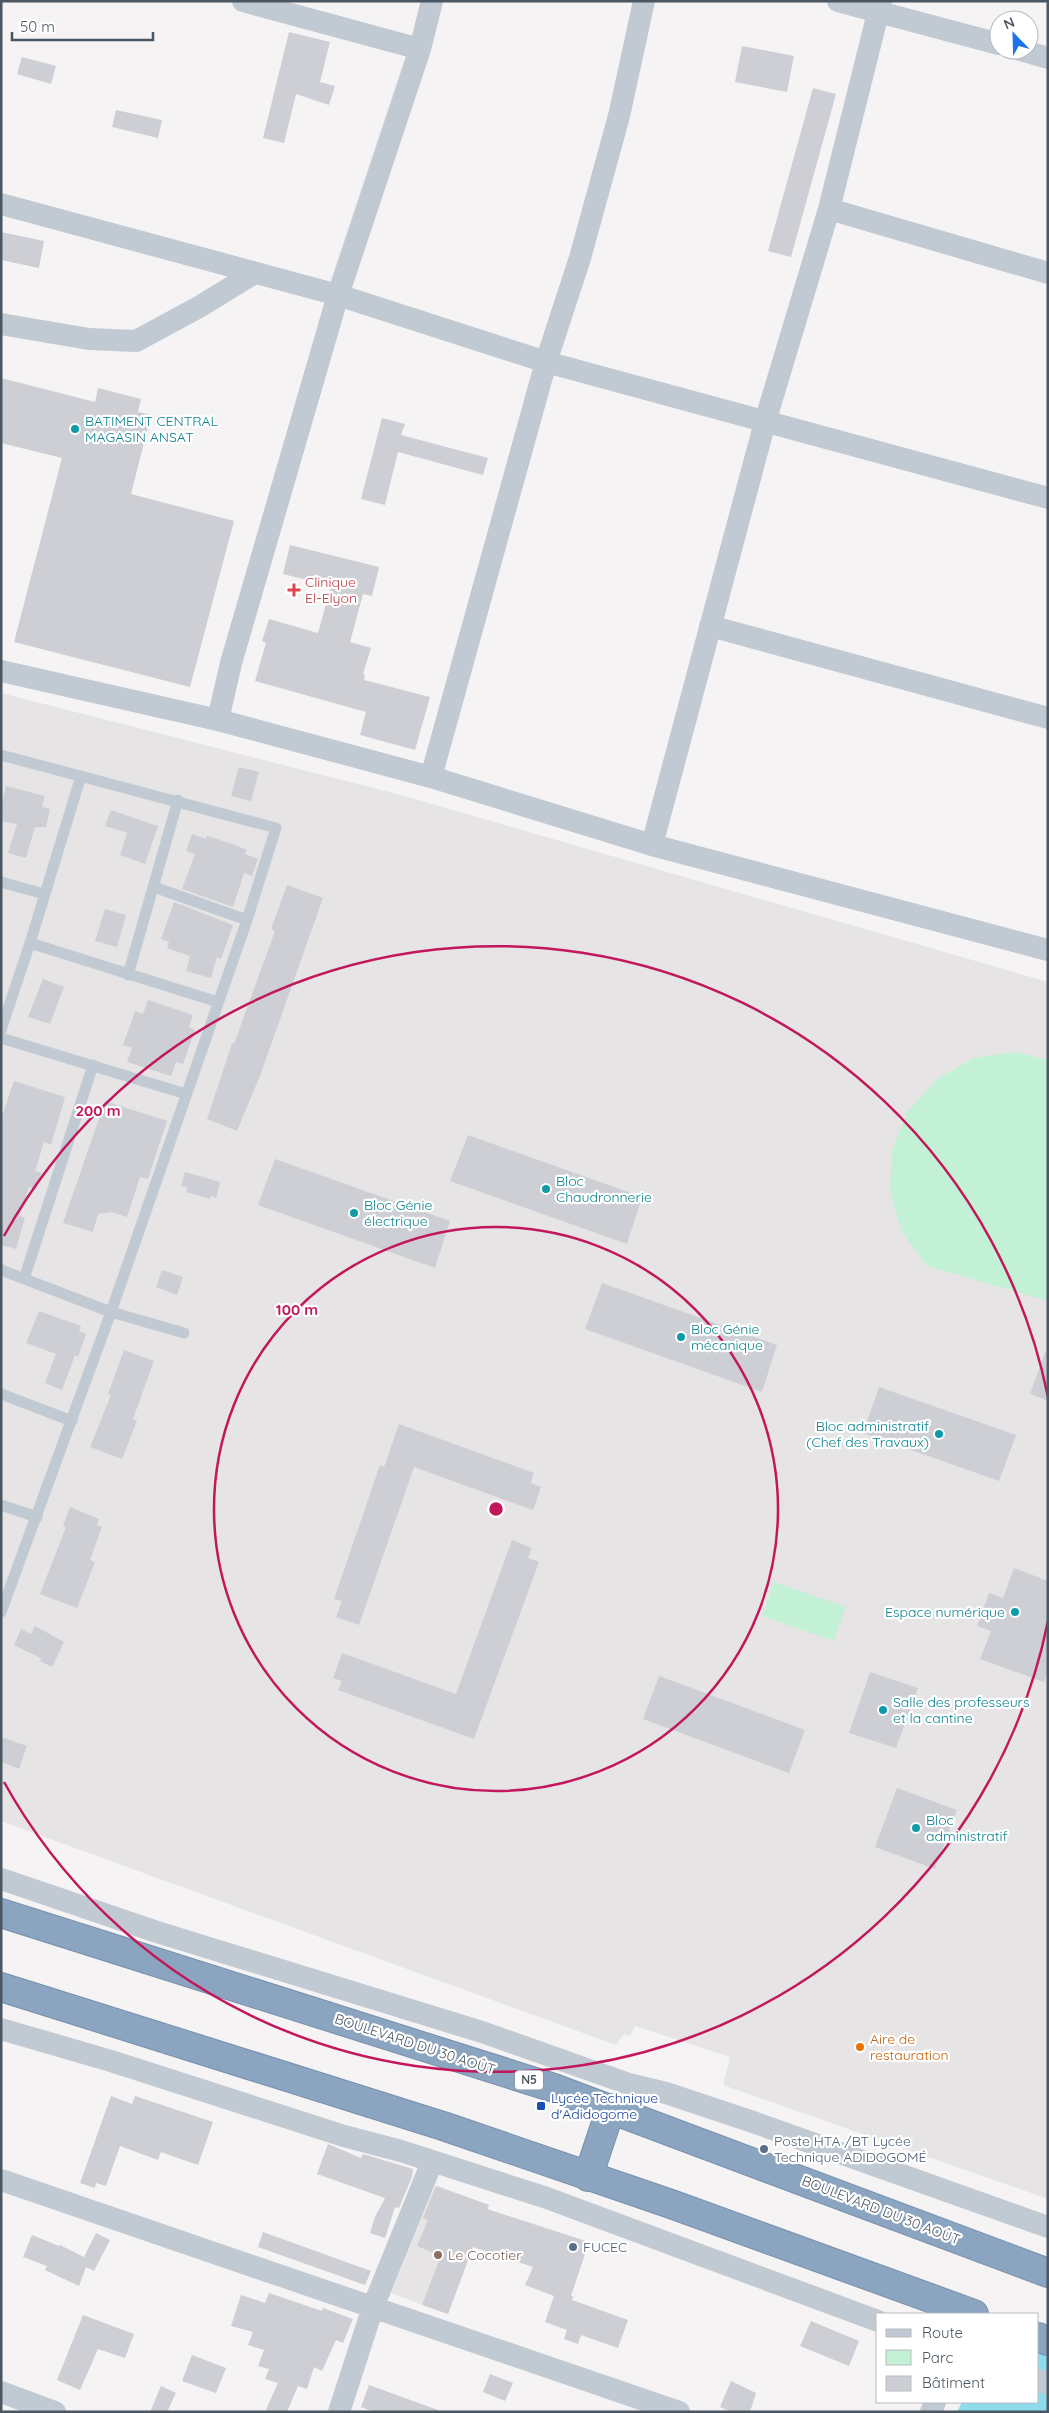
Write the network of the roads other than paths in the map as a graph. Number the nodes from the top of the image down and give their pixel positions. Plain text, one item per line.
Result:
1 (243, 1) edge
2 (432, 1) edge
3 (644, 1) edge
4 (838, 1) edge
5 (880, 7) edge
6 (989, 41) edge
7 (420, 49) junction
8 (1, 204) edge
9 (829, 209) junction
10 (1048, 273) edge
11 (253, 274) junction
12 (338, 295) junction
13 (1, 324) edge
14 (546, 362) junction
15 (765, 422) junction
16 (1048, 498) edge
17 (710, 626) junction
18 (1, 671) edge
19 (1048, 718) edge
20 (218, 720) junction
21 (1, 755) edge
22 (81, 776) junction
23 (431, 777) junction
24 (178, 800) junction
25 (652, 845) junction
26 (1, 882) edge
27 (154, 887) junction
28 (44, 894) junction
29 (248, 920) junction
30 (30, 944) junction
31 (1048, 950) edge
32 (128, 975) junction
33 (218, 1002) junction
34 (1, 1030) edge
35 (1, 1038) edge
36 (93, 1066) junction
37 (186, 1094) junction
38 (1, 1270) edge
39 (24, 1279) junction
40 (111, 1312) junction
41 (184, 1333) dead end
42 (1, 1394) edge
43 (72, 1421) junction
44 (1, 1505) edge
45 (37, 1518) junction
46 (1, 1612) edge
47 (1, 1879) edge
48 (1, 1913) edge
49 (1, 1987) edge
50 (1, 2029) edge
51 (611, 2108) junction
52 (432, 2162) junction
53 (588, 2176) junction
54 (1, 2180) edge
55 (1048, 2227) edge
56 (1048, 2273) edge
57 (373, 2308) junction
58 (971, 2313) edge
59 (876, 2320) edge
60 (1, 2392) edge
61 (55, 2412) edge
62 (339, 2412) edge
63 (679, 2412) edge

1 - 7 street
2 - 7 street
3 - 14 street
4 - 5 street
5 - 6 street
5 - 9 street
7 - 12 street
8 - 11 street
9 - 10 street
9 - 15 street
11 - 12 street
11 - 13 street
12 - 14 street
12 - 20 street
14 - 15 street
14 - 23 street
15 - 16 street
15 - 17 street
17 - 19 street
17 - 25 street
18 - 20 street
20 - 23 street
21 - 22 lane
22 - 24 lane
22 - 28 lane
23 - 25 street
24 - 27 lane
24 - 29 lane
25 - 31 street
26 - 28 lane
27 - 29 lane
27 - 32 lane
28 - 30 lane
29 - 33 lane
30 - 32 lane
30 - 34 lane
32 - 33 lane
33 - 37 lane
35 - 36 lane
36 - 37 lane
36 - 39 lane
37 - 40 lane
38 - 39 lane
39 - 40 lane
40 - 41 lane
40 - 43 lane
42 - 43 lane
43 - 45 lane
44 - 45 lane
45 - 46 lane
47 - 55 street
48 - 51 highway, BOULEVARD DU 30 AOÛT / N5
49 - 53 highway
50 - 52 street
51 - 53 highway
51 - 56 highway, BOULEVARD DU 30 AOÛT / N5
52 - 57 street
52 - 59 street
53 - 58 highway
54 - 57 street
57 - 62 street
57 - 63 street
60 - 61 street

